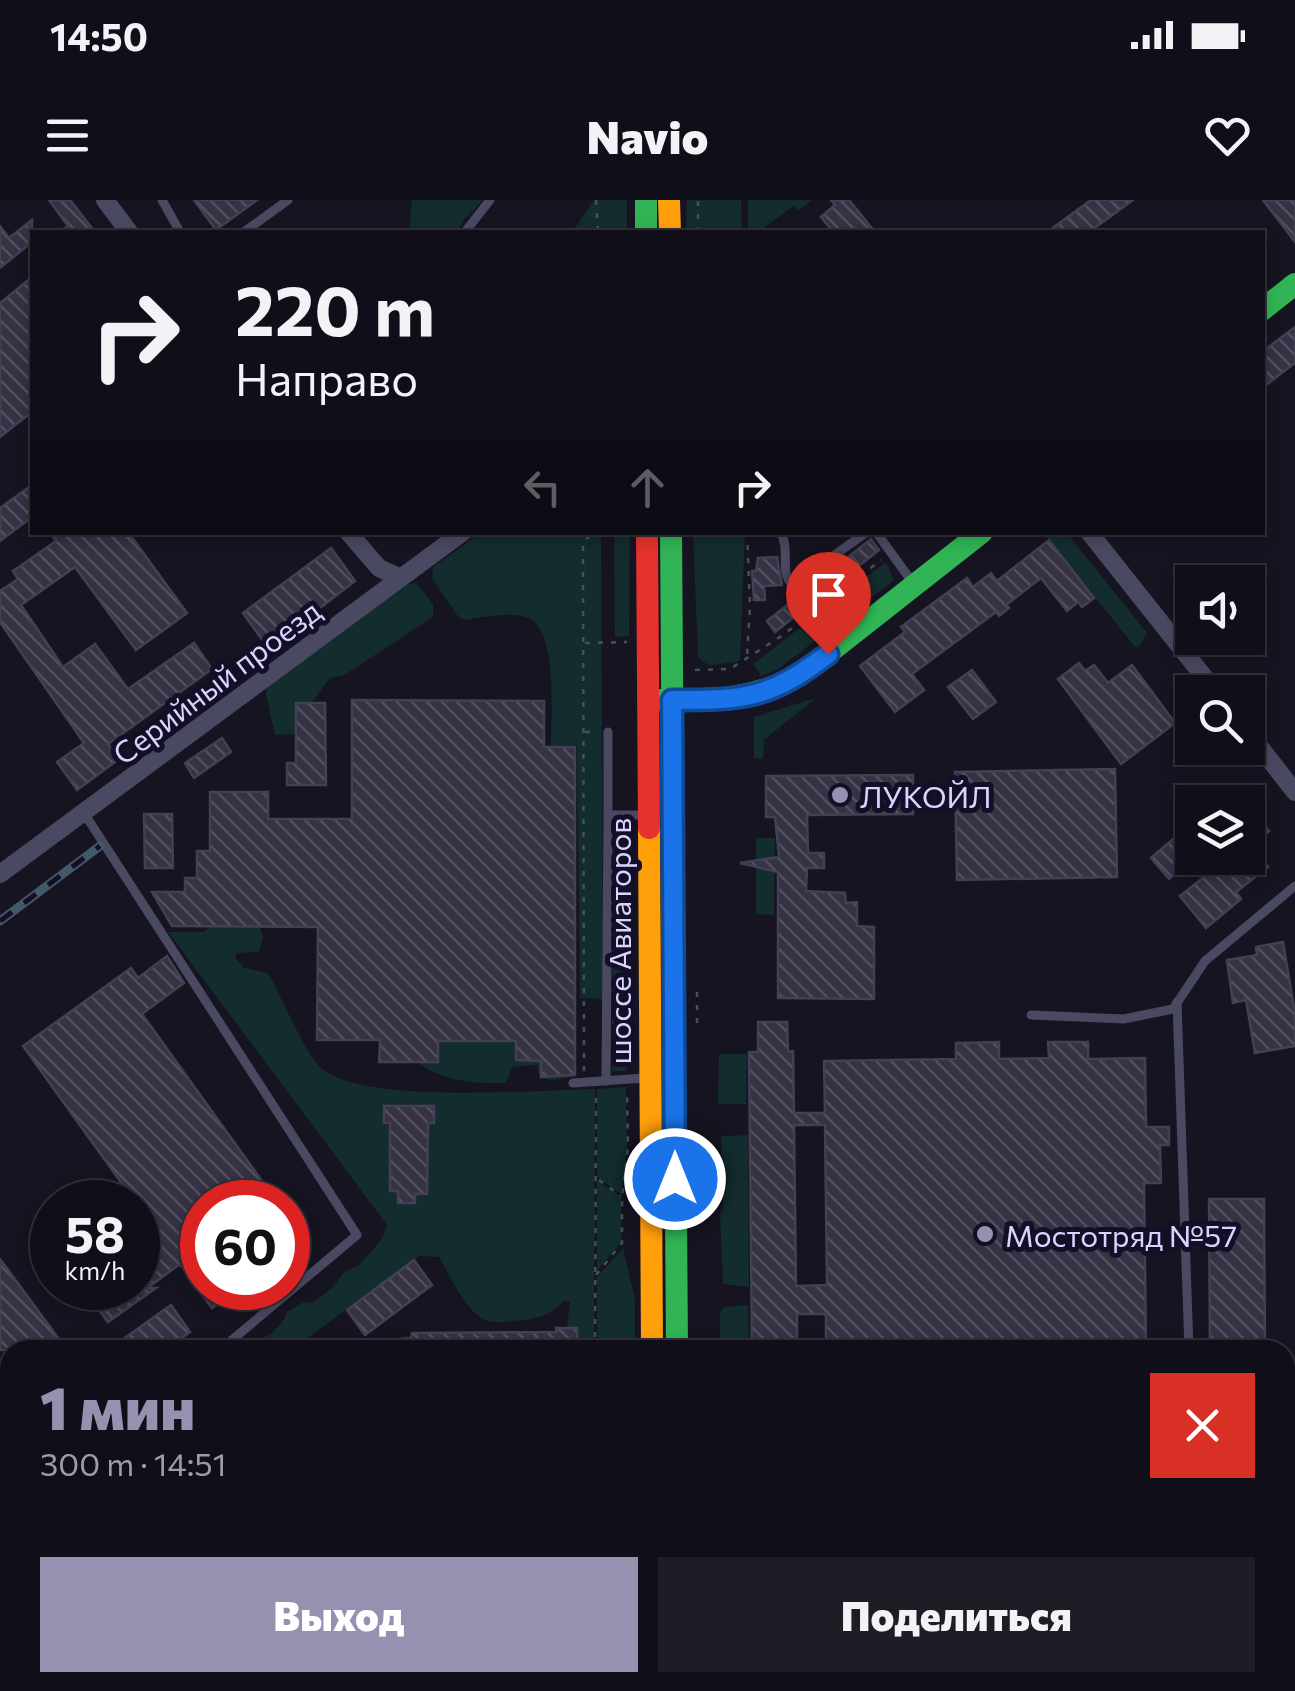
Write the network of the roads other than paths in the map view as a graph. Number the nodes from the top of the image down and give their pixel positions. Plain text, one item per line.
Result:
1 (105, 200) edge
2 (162, 200) edge
3 (288, 200) edge
4 (490, 200) edge
5 (646, 200) edge
6 (670, 200) edge
7 (128, 230) edge
8 (179, 230) edge
9 (247, 230) edge
10 (467, 230) edge
11 (646, 230) edge
12 (670, 230) edge
13 (1295, 284) edge
14 (1265, 308) edge
15 (351, 535) edge
16 (459, 535) edge
17 (648, 535) edge
18 (670, 535) edge
19 (782, 535) edge
20 (863, 535) edge
21 (878, 535) edge
22 (978, 535) edge
23 (1090, 535) edge
24 (401, 578) junction
25 (914, 586) junction
26 (1202, 675) edge
27 (646, 699) junction
28 (672, 700) junction
29 (608, 732) dead end
30 (1265, 754) edge
31 (1295, 792) edge
32 (84, 813) junction
33 (608, 815) junction
34 (647, 815) junction
35 (0, 874) edge
36 (1295, 886) edge
37 (1177, 1002) junction
38 (1031, 1016) dead end
39 (602, 1079) junction
40 (638, 1079) junction
41 (573, 1083) dead end
42 (232, 1340) edge
43 (651, 1340) edge
44 (677, 1340) edge
45 (1189, 1340) edge

1 - 7 street
2 - 8 lane
3 - 9 lane
4 - 10 lane
5 - 11 main road
6 - 12 main road
13 - 14 main road
15 - 24 street
16 - 24 street, Серийный проезд
17 - 27 main road, шоссе Авиаторов
18 - 28 main road, шоссе Авиаторов
19 - 20 lane
21 - 25 lane
22 - 25 main road
23 - 26 street
24 - 32 street, Серийный проезд
25 - 28 main road
27 - 28 main road
27 - 34 main road, шоссе Авиаторов
28 - 44 main road, шоссе Авиаторов
29 - 33 lane
30 - 31 street
32 - 35 street, Серийный проезд
32 - 42 lane
33 - 34 lane
33 - 39 lane
34 - 40 main road, шоссе Авиаторов
36 - 37 lane
37 - 38 lane
37 - 45 lane
39 - 40 lane
39 - 41 lane
40 - 43 main road, шоссе Авиаторов

